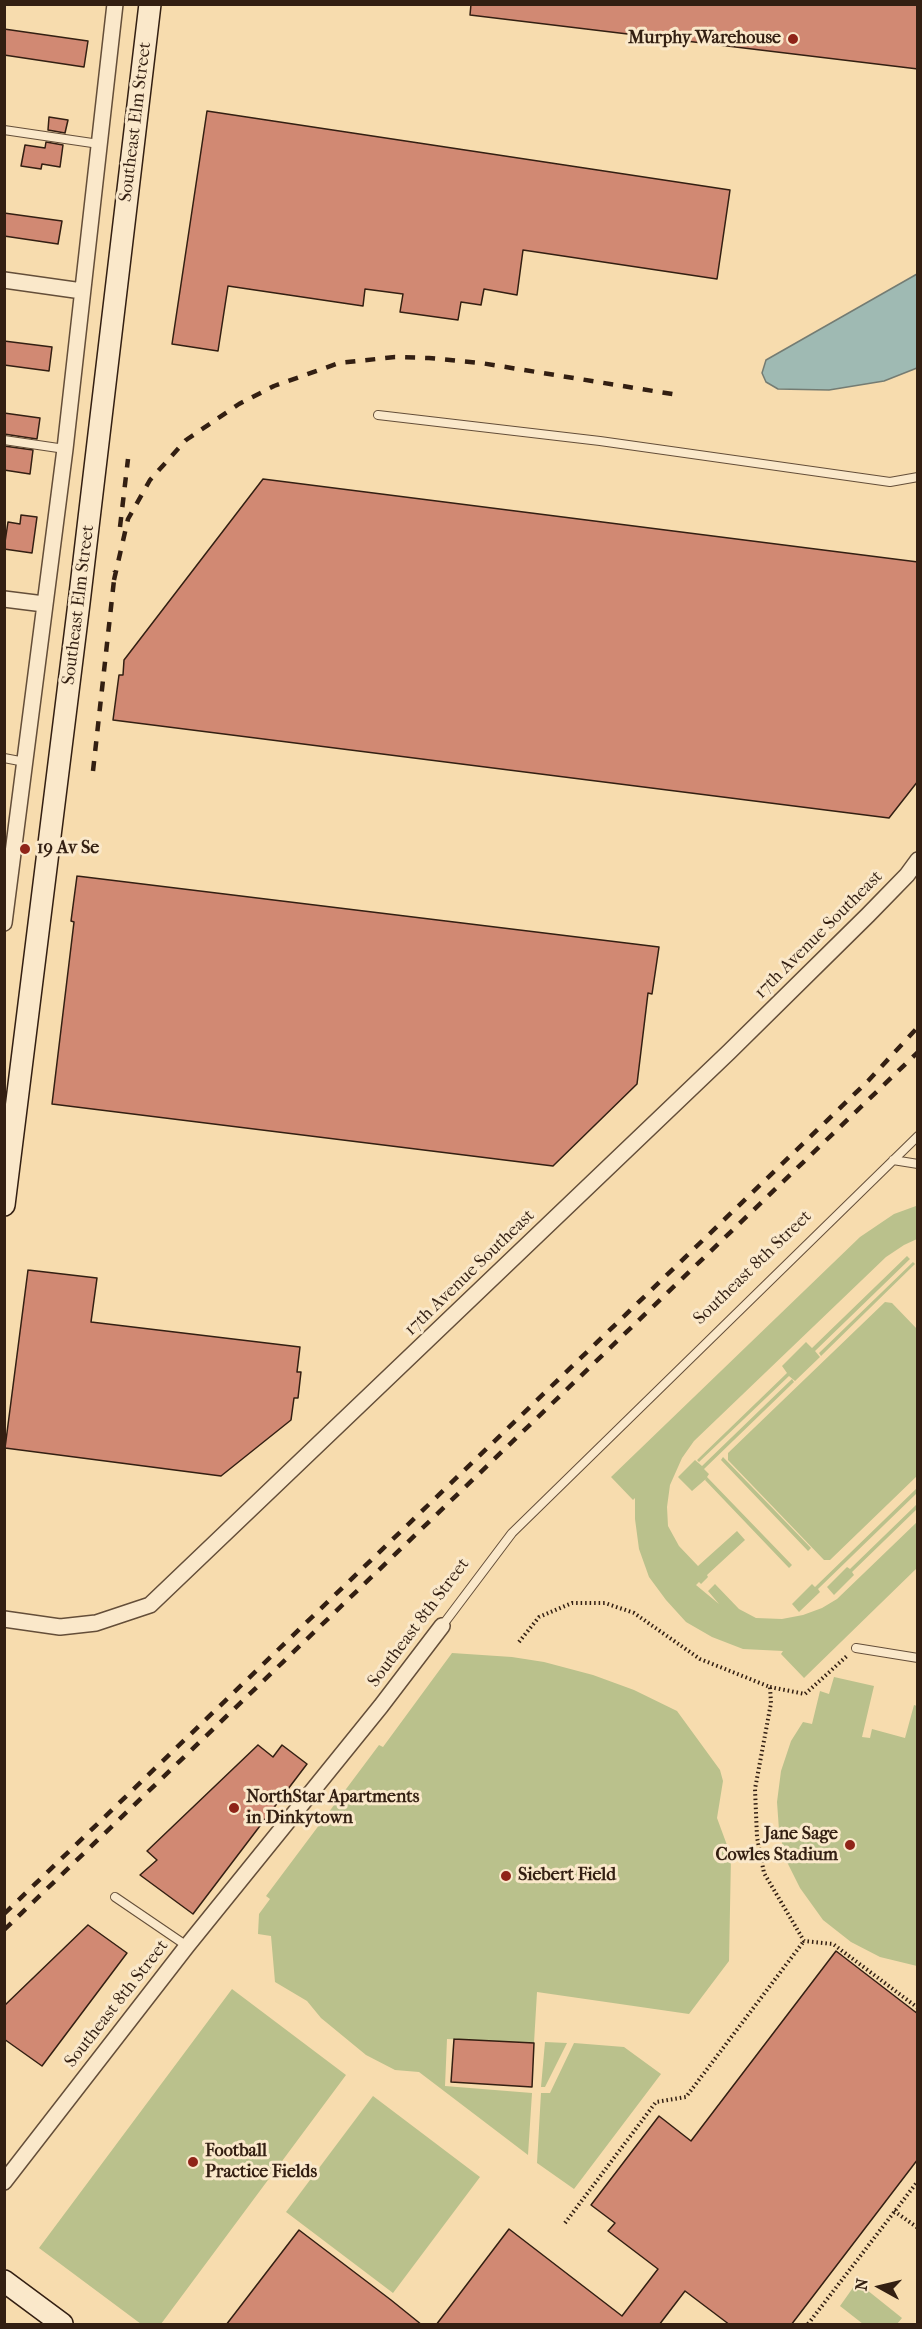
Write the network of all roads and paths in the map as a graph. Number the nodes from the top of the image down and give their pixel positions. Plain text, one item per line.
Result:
1 (115, 4) edge
2 (150, 4) edge
3 (4, 130) edge
4 (99, 144) junction
5 (4, 280) edge
6 (82, 291) junction
7 (378, 415) dead end
8 (4, 440) edge
9 (65, 449) junction
10 (918, 477) edge
11 (4, 598) edge
12 (44, 604) junction
13 (4, 758) edge
14 (25, 762) junction
15 (918, 860) edge
16 (5, 918) edge
17 (4, 923) edge
18 (918, 1136) edge
19 (892, 1160) junction
20 (918, 1164) edge
21 (4, 1205) edge
22 (4, 1619) edge
23 (442, 1626) joint
24 (519, 1642) dead end
25 (856, 1648) joint
26 (918, 1658) edge
27 (770, 1688) junction
28 (115, 1897) dead end
29 (804, 1941) junction
30 (187, 1946) junction
31 (918, 2008) edge
32 (918, 2181) edge
33 (4, 2182) edge
34 (894, 2211) junction
35 (565, 2223) dead end
36 (918, 2228) edge
37 (4, 2281) edge
38 (62, 2325) edge
39 (808, 2325) edge

1 - 4 street, Southeast Elm Street
2 - 21 street, Southeast Elm Street
3 - 4 lane
4 - 6 street, Southeast Elm Street
5 - 6 street
6 - 9 street, Southeast Elm Street
7 - 10 lane
8 - 9 lane
9 - 12 street, Southeast Elm Street
11 - 12 street
12 - 14 street, Southeast Elm Street
13 - 14 lane
14 - 16 street, Southeast Elm Street
15 - 22 street, 17th Avenue Southeast
16 - 17 street, Southeast Elm Street
18 - 19 lane, Southeast 8th Street
19 - 20 lane
19 - 23 lane, Southeast 8th Street
23 - 30 street, Southeast 8th Street
24 - 27 path
25 - 26 lane
25 - 27 path
27 - 29 path
28 - 30 lane
29 - 31 path
29 - 35 path
30 - 33 street, Southeast 8th Street
32 - 34 path
34 - 36 path
34 - 39 path
37 - 38 street

